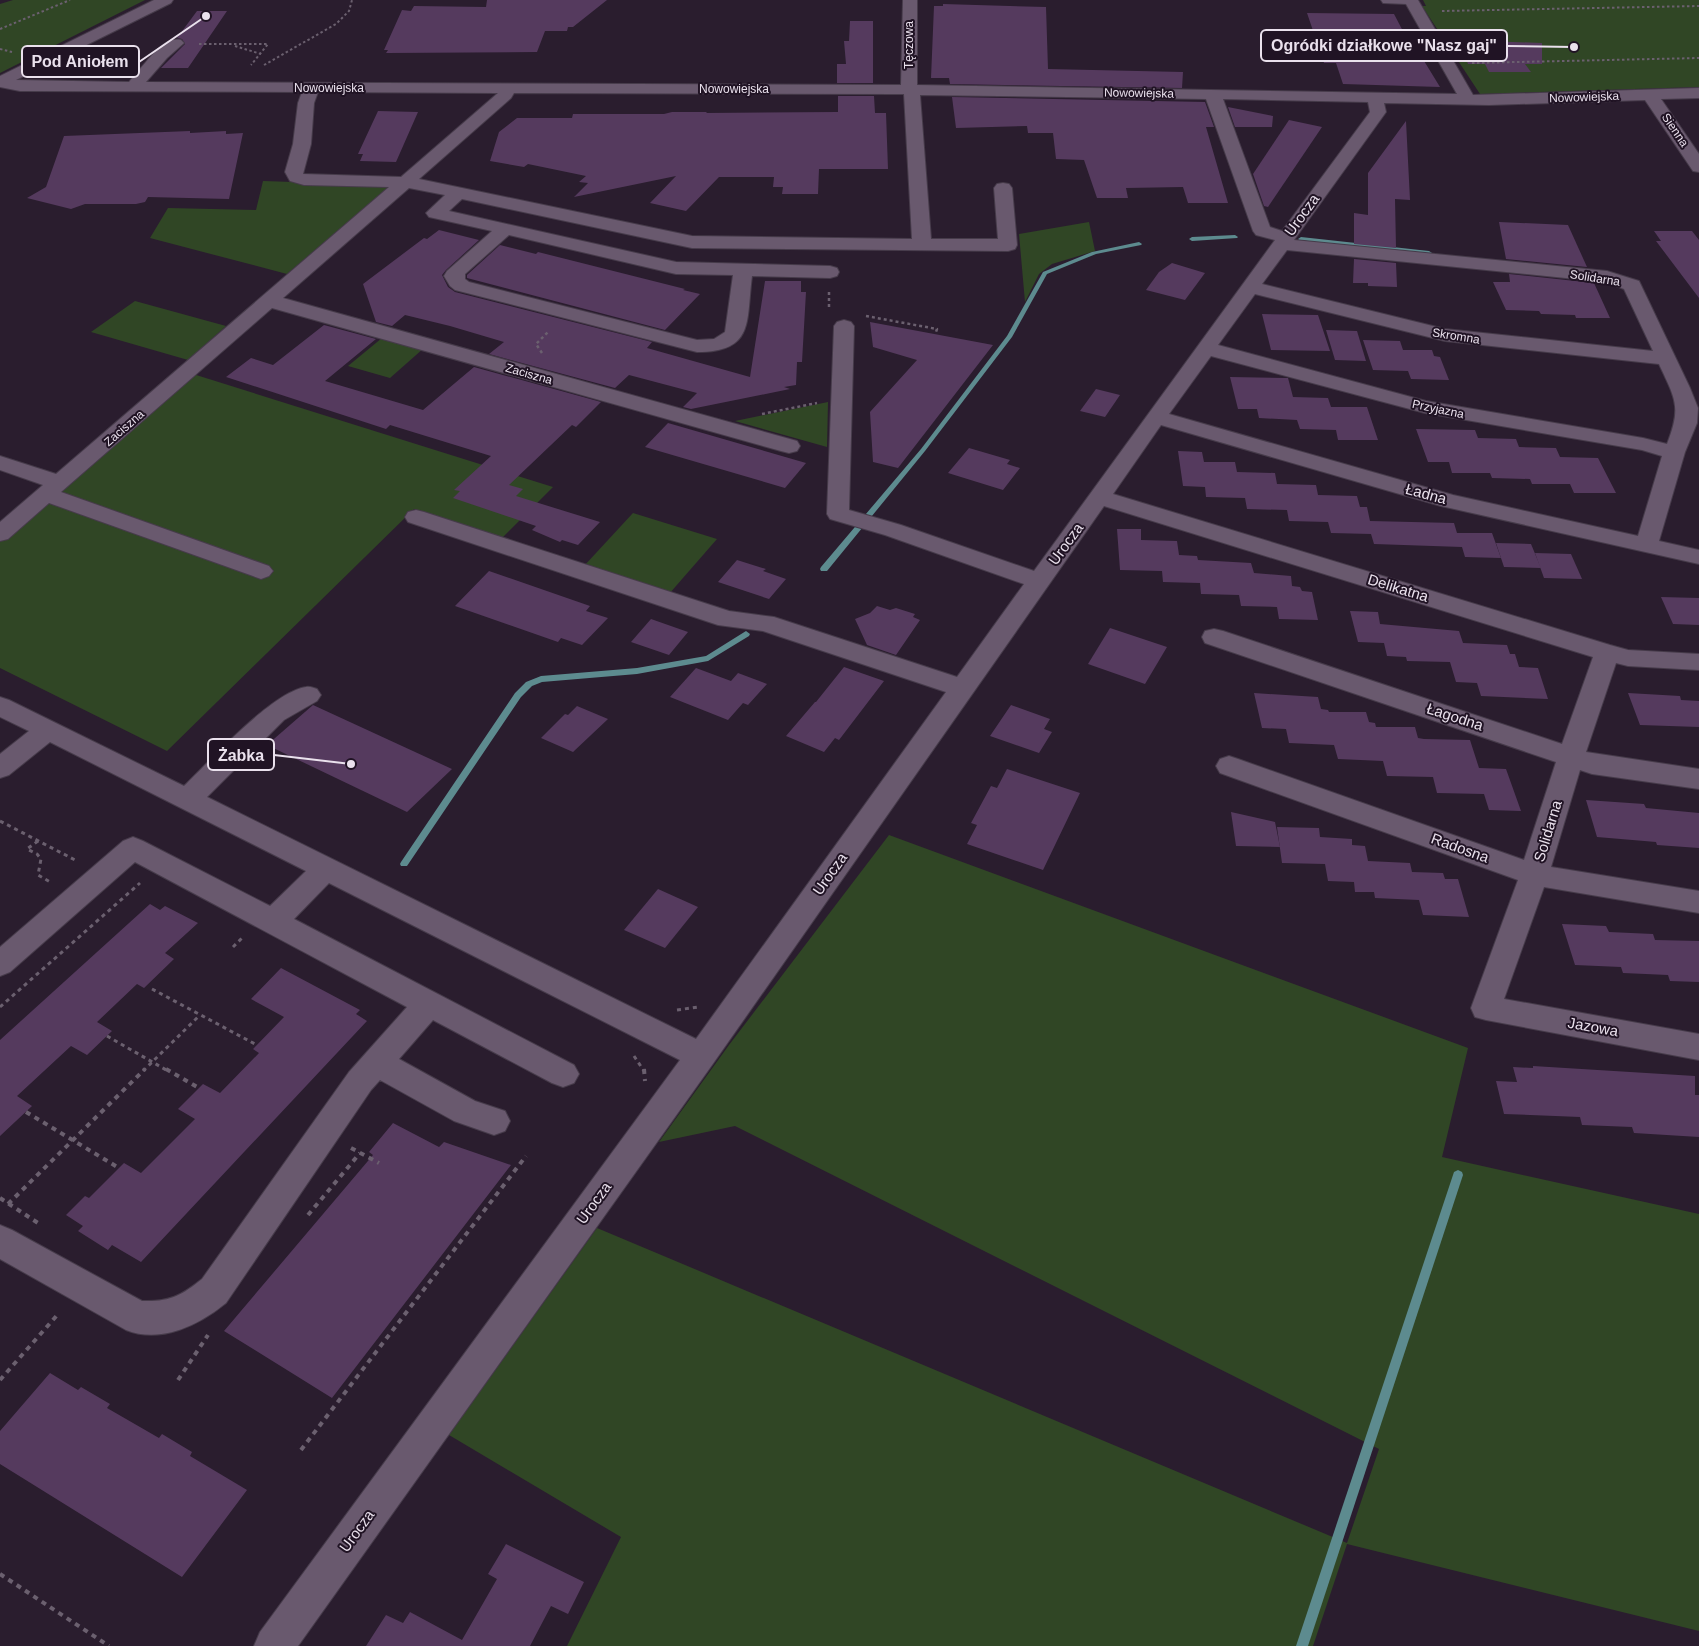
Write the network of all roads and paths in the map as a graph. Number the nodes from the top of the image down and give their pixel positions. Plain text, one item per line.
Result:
1 (70, 0) edge
2 (166, 0) edge
3 (352, 0) edge
4 (910, 0) edge
5 (1388, 0) edge
6 (1413, 4) edge
7 (1699, 6) edge
8 (0, 29) edge
9 (76, 44) junction
10 (176, 44) joint
11 (230, 44) junction
12 (99, 49) dead end
13 (262, 54) junction
14 (1699, 58) edge
15 (1446, 63) junction
16 (81, 65) dead end
17 (259, 68) dead end
18 (144, 72) junction
19 (241, 74) joint
20 (0, 82) edge
21 (133, 87) junction
22 (311, 88) junction
23 (508, 88) junction
24 (912, 90) junction
25 (1699, 93) edge
26 (1213, 95) junction
27 (1650, 95) junction
28 (1375, 99) junction
29 (1468, 100) junction
30 (1699, 167) edge
31 (407, 182) junction
32 (1003, 188) dead end
33 (460, 192) junction
34 (506, 229) junction
35 (1284, 240) junction
36 (722, 242) junction
37 (922, 244) junction
38 (717, 269) junction
39 (742, 270) junction
40 (830, 272) joint
41 (1250, 287) junction
42 (270, 301) junction
43 (569, 314) junction
44 (844, 326) junction
45 (936, 332) dead end
46 (1206, 348) junction
47 (544, 356) dead end
48 (1666, 359) junction
49 (826, 401) dead end
50 (754, 416) dead end
51 (1156, 417) junction
52 (789, 446) dead end
53 (1674, 452) junction
54 (0, 463) edge
55 (54, 489) junction
56 (1100, 497) junction
57 (416, 516) dead end
58 (0, 534) edge
59 (1648, 544) junction
60 (1699, 557) edge
61 (261, 571) dead end
62 (1039, 582) junction
63 (1214, 637) dead end
64 (1607, 653) junction
65 (1699, 662) edge
66 (962, 688) junction
67 (308, 695) dead end
68 (0, 706) edge
69 (48, 730) junction
70 (1571, 756) junction
71 (1229, 766) dead end
72 (0, 768) edge
73 (1699, 779) edge
74 (187, 800) junction
75 (0, 821) edge
76 (38, 841) junction
77 (83, 864) dead end
78 (326, 869) junction
79 (1534, 874) junction
80 (147, 876) dead end
81 (52, 883) dead end
82 (1699, 902) edge
83 (273, 921) junction
84 (0, 964) edge
85 (152, 990) dead end
86 (429, 1003) junction
87 (0, 1007) edge
88 (1486, 1008) joint
89 (200, 1015) junction
90 (107, 1036) dead end
91 (255, 1044) dead end
92 (1699, 1047) edge
93 (701, 1056) junction
94 (152, 1061) junction
95 (376, 1062) junction
96 (563, 1074) dead end
97 (199, 1088) dead end
98 (26, 1112) dead end
99 (494, 1121) dead end
100 (72, 1140) junction
101 (348, 1146) dead end
102 (526, 1156) dead end
103 (379, 1163) dead end
104 (119, 1168) dead end
105 (0, 1198) edge
106 (8, 1204) junction
107 (47, 1229) dead end
108 (0, 1241) edge
109 (59, 1313) dead end
110 (0, 1380) edge
111 (301, 1450) dead end
112 (0, 1574) edge
113 (109, 1646) edge
114 (274, 1646) edge

1 - 8 path
2 - 9 street
3 - 17 path
4 - 24 street, Tęczowa
5 - 6 street
6 - 7 path
6 - 15 street
9 - 12 street
9 - 20 street
10 - 11 path
10 - 18 street
11 - 13 path
11 - 13 path
13 - 19 path
14 - 15 path
15 - 29 street
16 - 18 street
18 - 19 street
18 - 21 street
20 - 21 street, Nowowiejska
21 - 22 street, Nowowiejska
22 - 23 street, Nowowiejska
22 - 31 street
23 - 24 street, Nowowiejska
23 - 31 street, Zaciszna
24 - 26 street, Nowowiejska
24 - 37 street, Tęczowa
25 - 27 street, Nowowiejska
26 - 28 street, Nowowiejska
26 - 35 street, Solidarna
27 - 29 street, Nowowiejska
27 - 30 street, Sienna
28 - 29 street, Nowowiejska
28 - 35 street, Urocza
31 - 33 street
31 - 42 street, Zaciszna
32 - 37 street
33 - 34 street
33 - 36 street
34 - 38 street
34 - 43 street
35 - 41 street, Urocza
35 - 48 street, Solidarna
36 - 37 street
36 - 38 street
38 - 39 street
39 - 40 street
39 - 43 street
40 - 44 path
41 - 46 street, Urocza
41 - 48 street, Skromna
42 - 52 street, Zaciszna
42 - 55 street, Zaciszna
43 - 47 path
44 - 45 path
44 - 62 street
46 - 51 street, Urocza
46 - 53 street, Przyjazna
48 - 53 street, Solidarna
49 - 50 path
51 - 56 street, Urocza
51 - 59 street, Ładna
53 - 59 street, Solidarna
54 - 55 street
55 - 58 street, Zaciszna
55 - 61 street
56 - 62 street, Urocza
56 - 64 street, Delikatna
57 - 66 street
59 - 60 street, Ładna
62 - 66 street, Urocza
63 - 70 street, Łagodna
64 - 65 street, Delikatna
64 - 70 street, Solidarna
66 - 93 street, Urocza
67 - 74 street
68 - 69 street
69 - 72 street
69 - 74 street
70 - 73 street, Łagodna
70 - 79 street, Solidarna
71 - 79 street, Radosna
74 - 78 street
75 - 76 path
76 - 77 path
76 - 81 path
78 - 83 street
78 - 93 street
79 - 82 street, Radosna
79 - 88 street, Solidarna
80 - 87 path
83 - 84 street
83 - 86 street
85 - 89 path
86 - 95 street
86 - 96 street
88 - 92 street, Jazowa
89 - 91 path
89 - 94 path
90 - 94 path
93 - 114 street, Urocza
94 - 97 path
94 - 100 path
95 - 99 street
95 - 108 street
98 - 100 path
100 - 104 path
100 - 106 path
101 - 103 path
102 - 111 path
105 - 106 path
106 - 107 path
109 - 110 path
112 - 113 path

